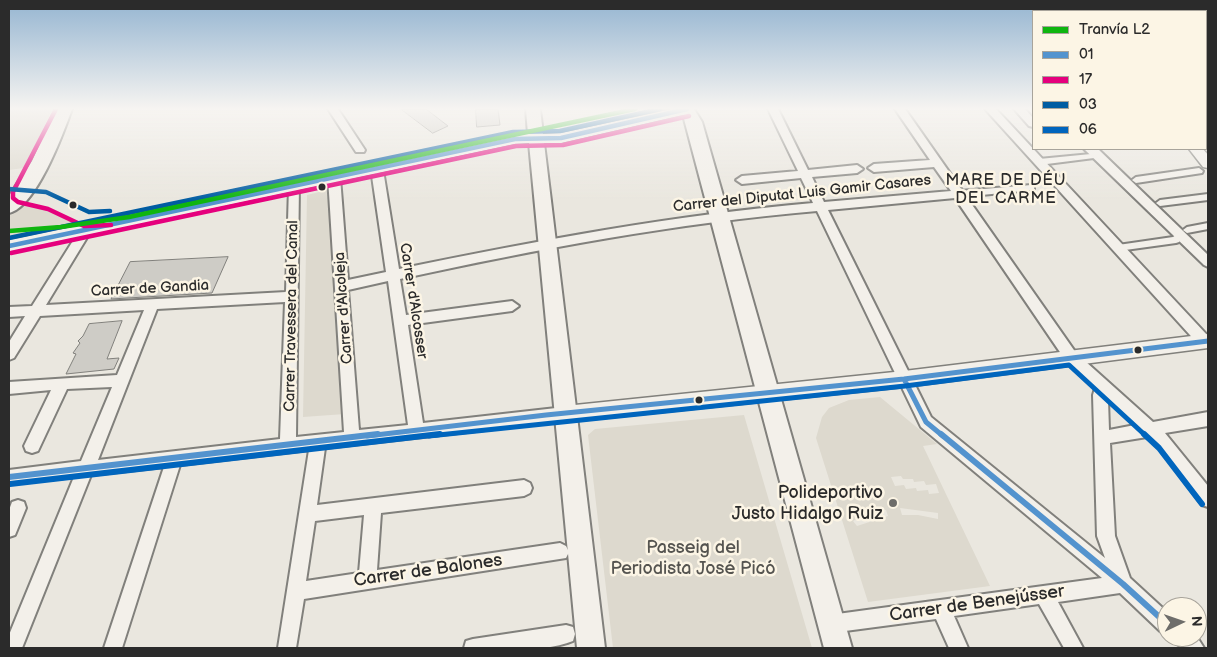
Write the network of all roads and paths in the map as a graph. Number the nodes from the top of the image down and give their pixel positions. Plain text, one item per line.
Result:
1 (50, 140) edge
2 (353, 140) edge
3 (512, 140) edge
4 (537, 140) edge
5 (699, 140) edge
6 (787, 140) edge
7 (921, 140) edge
8 (1018, 140) edge
9 (360, 150) dead end
10 (1196, 150) edge
11 (1091, 152) edge
12 (1039, 162) junction
13 (937, 163) junction
14 (1204, 167) edge
15 (874, 168) dead end
16 (857, 169) dead end
17 (804, 174) junction
18 (378, 176) dead end
19 (334, 177) junction
20 (742, 180) dead end
21 (1136, 180) dead end
22 (294, 186) junction
23 (1031, 188) dead end
24 (960, 194) junction
25 (1208, 197) edge
26 (12, 199) edge
27 (1160, 203) dead end
28 (820, 206) junction
29 (719, 217) junction
30 (1208, 226) edge
31 (84, 231) junction
32 (1184, 232) junction
33 (546, 244) junction
34 (9, 246) edge
35 (1118, 248) junction
36 (1208, 262) edge
37 (394, 275) junction
38 (342, 286) junction
39 (292, 297) junction
40 (152, 306) junction
41 (512, 306) dead end
42 (36, 311) junction
43 (9, 312) edge
44 (401, 321) junction
45 (1206, 341) edge
46 (9, 354) edge
47 (1071, 357) junction
48 (904, 379) junction
49 (120, 381) junction
50 (62, 383) junction
51 (1103, 386) junction
52 (9, 388) edge
53 (768, 391) junction
54 (565, 414) junction
55 (1208, 419) edge
56 (1150, 429) junction
57 (417, 432) junction
58 (1102, 438) junction
59 (352, 439) junction
60 (318, 443) junction
61 (32, 446) dead end
62 (288, 446) junction
63 (174, 459) junction
64 (85, 469) junction
65 (9, 477) edge
66 (524, 488) dead end
67 (1208, 499) edge
68 (373, 506) junction
69 (18, 508) dead end
70 (307, 514) junction
71 (9, 529) edge
72 (560, 552) dead end
73 (367, 581) junction
74 (1123, 584) junction
75 (296, 591) junction
76 (1044, 595) junction
77 (941, 609) junction
78 (1157, 615) edge
79 (830, 624) junction
80 (566, 634) dead end
81 (13, 648) edge
82 (113, 648) edge
83 (287, 648) edge
84 (473, 648) edge
85 (591, 648) edge
86 (838, 648) edge
87 (959, 648) edge
88 (1074, 648) edge

1 - 26 main road
2 - 9 street
3 - 19 main road
4 - 33 main road
5 - 29 main road
6 - 17 street
7 - 13 street
8 - 12 street
10 - 14 street
11 - 12 street
11 - 32 street
12 - 35 street
13 - 15 street
13 - 24 street
14 - 21 street
16 - 17 street
17 - 20 street
17 - 28 street
18 - 37 street, Carrer d'Alcosser
19 - 22 main road
19 - 38 street, Carrer d'Alcoleja
22 - 31 main road
22 - 39 street, Carrer Travessera del Canal
23 - 24 street, Carrer del Diputat Luis Gamir Casares
24 - 28 street, Carrer del Diputat Luis Gamir Casares
24 - 47 street
25 - 27 street
28 - 29 street, Carrer del Diputat Luis Gamir Casares
28 - 48 street
29 - 33 street, Carrer del Diputat Luis Gamir Casares
29 - 53 main road
30 - 32 street
31 - 34 main road
31 - 42 street
32 - 35 street
32 - 36 street
33 - 37 street, Carrer del Diputat Luis Gamir Casares
33 - 54 main road
35 - 45 street
37 - 38 street, Carrer del Diputat Luis Gamir Casares
37 - 44 street, Carrer d'Alcosser
38 - 59 street, Carrer d'Alcoleja
39 - 40 street, Carrer de Gandia
39 - 62 street, Carrer Travessera del Canal
40 - 42 street, Carrer de Gandia
40 - 49 street
41 - 44 street
42 - 43 street, Carrer de Gandia
42 - 46 street
44 - 57 street, Carrer d'Alcosser
45 - 47 street
47 - 48 street
47 - 51 street
48 - 53 street
48 - 74 street
49 - 50 street
49 - 64 street
50 - 52 street
50 - 61 street
51 - 56 street
51 - 58 street
53 - 54 street
53 - 79 main road
54 - 57 street
54 - 85 main road
55 - 56 street
56 - 58 street
56 - 67 street
57 - 59 street
58 - 74 street
59 - 60 street
60 - 62 street
60 - 70 street
62 - 63 street
63 - 64 street
63 - 82 street
64 - 65 street
64 - 81 street
66 - 68 street
68 - 70 street
68 - 73 street
69 - 71 street
70 - 75 street
72 - 73 street, Carrer de Balones
73 - 75 street, Carrer de Balones
74 - 76 street, Carrer de Benejússer
74 - 78 street
75 - 83 street
76 - 77 street, Carrer de Benejússer
76 - 88 street
77 - 79 street, Carrer de Benejússer
77 - 87 street
79 - 86 main road
80 - 84 street

